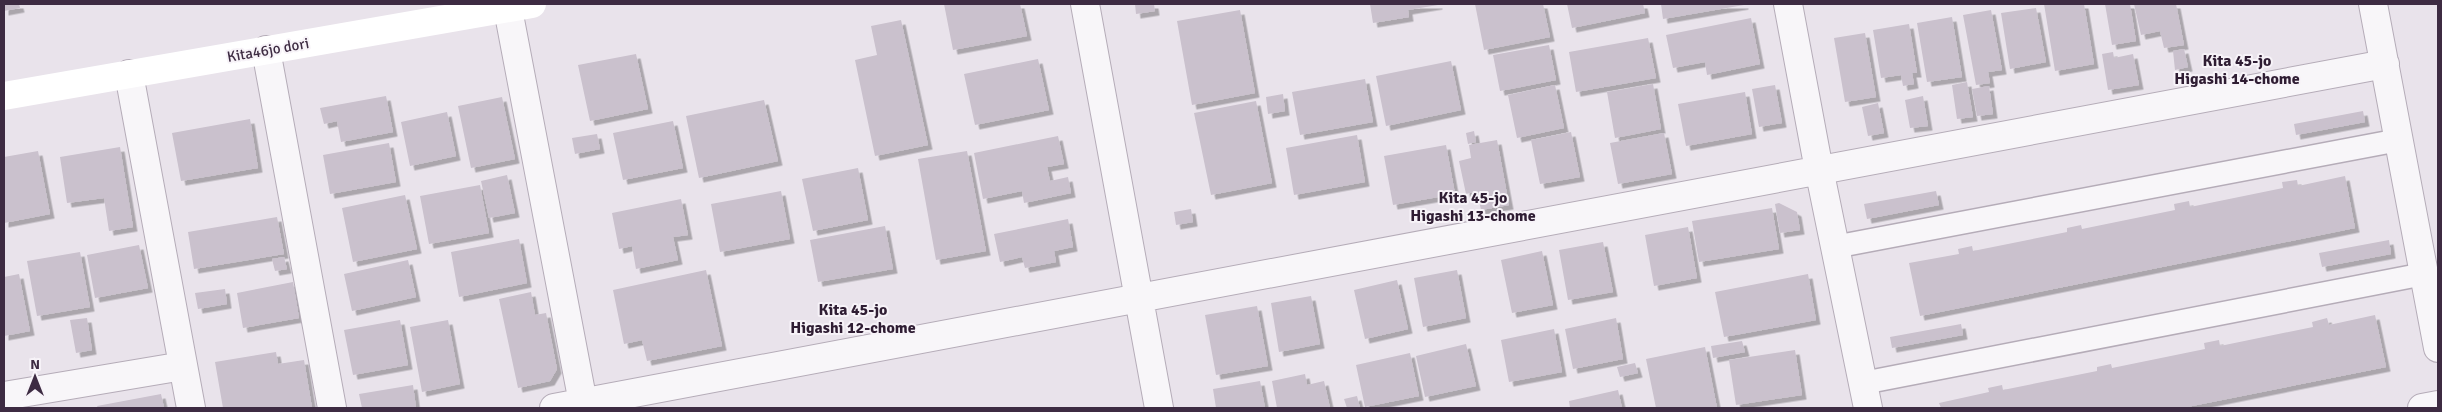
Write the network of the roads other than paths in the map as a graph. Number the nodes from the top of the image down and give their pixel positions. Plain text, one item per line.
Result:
1 (1086, 4) edge
2 (1788, 4) edge
3 (2373, 4) edge
4 (515, 5) edge
5 (266, 50) junction
6 (2385, 64) junction
7 (129, 74) junction
8 (4, 96) edge
9 (2399, 140) junction
10 (1819, 170) junction
11 (1834, 247) junction
12 (2424, 274) junction
13 (1137, 299) junction
14 (2438, 348) edge
15 (182, 366) junction
16 (4, 396) edge
17 (1865, 396) edge
18 (2438, 405) edge
19 (584, 406) edge
20 (191, 408) edge
21 (332, 408) edge
22 (554, 408) edge
23 (1159, 408) edge
24 (2422, 408) edge

1 - 13 street
2 - 10 street
3 - 6 street
4 - 5 street, Kita46jo dori
4 - 19 street
5 - 7 street, Kita46jo dori
5 - 21 street
6 - 9 street
6 - 10 street
7 - 8 street, Kita46jo dori
7 - 15 street
9 - 11 lane
9 - 12 street
10 - 11 street
10 - 13 street
11 - 17 street
12 - 14 street
12 - 17 lane
13 - 19 street
13 - 23 street
15 - 16 street
15 - 20 street
18 - 24 street
19 - 22 street

